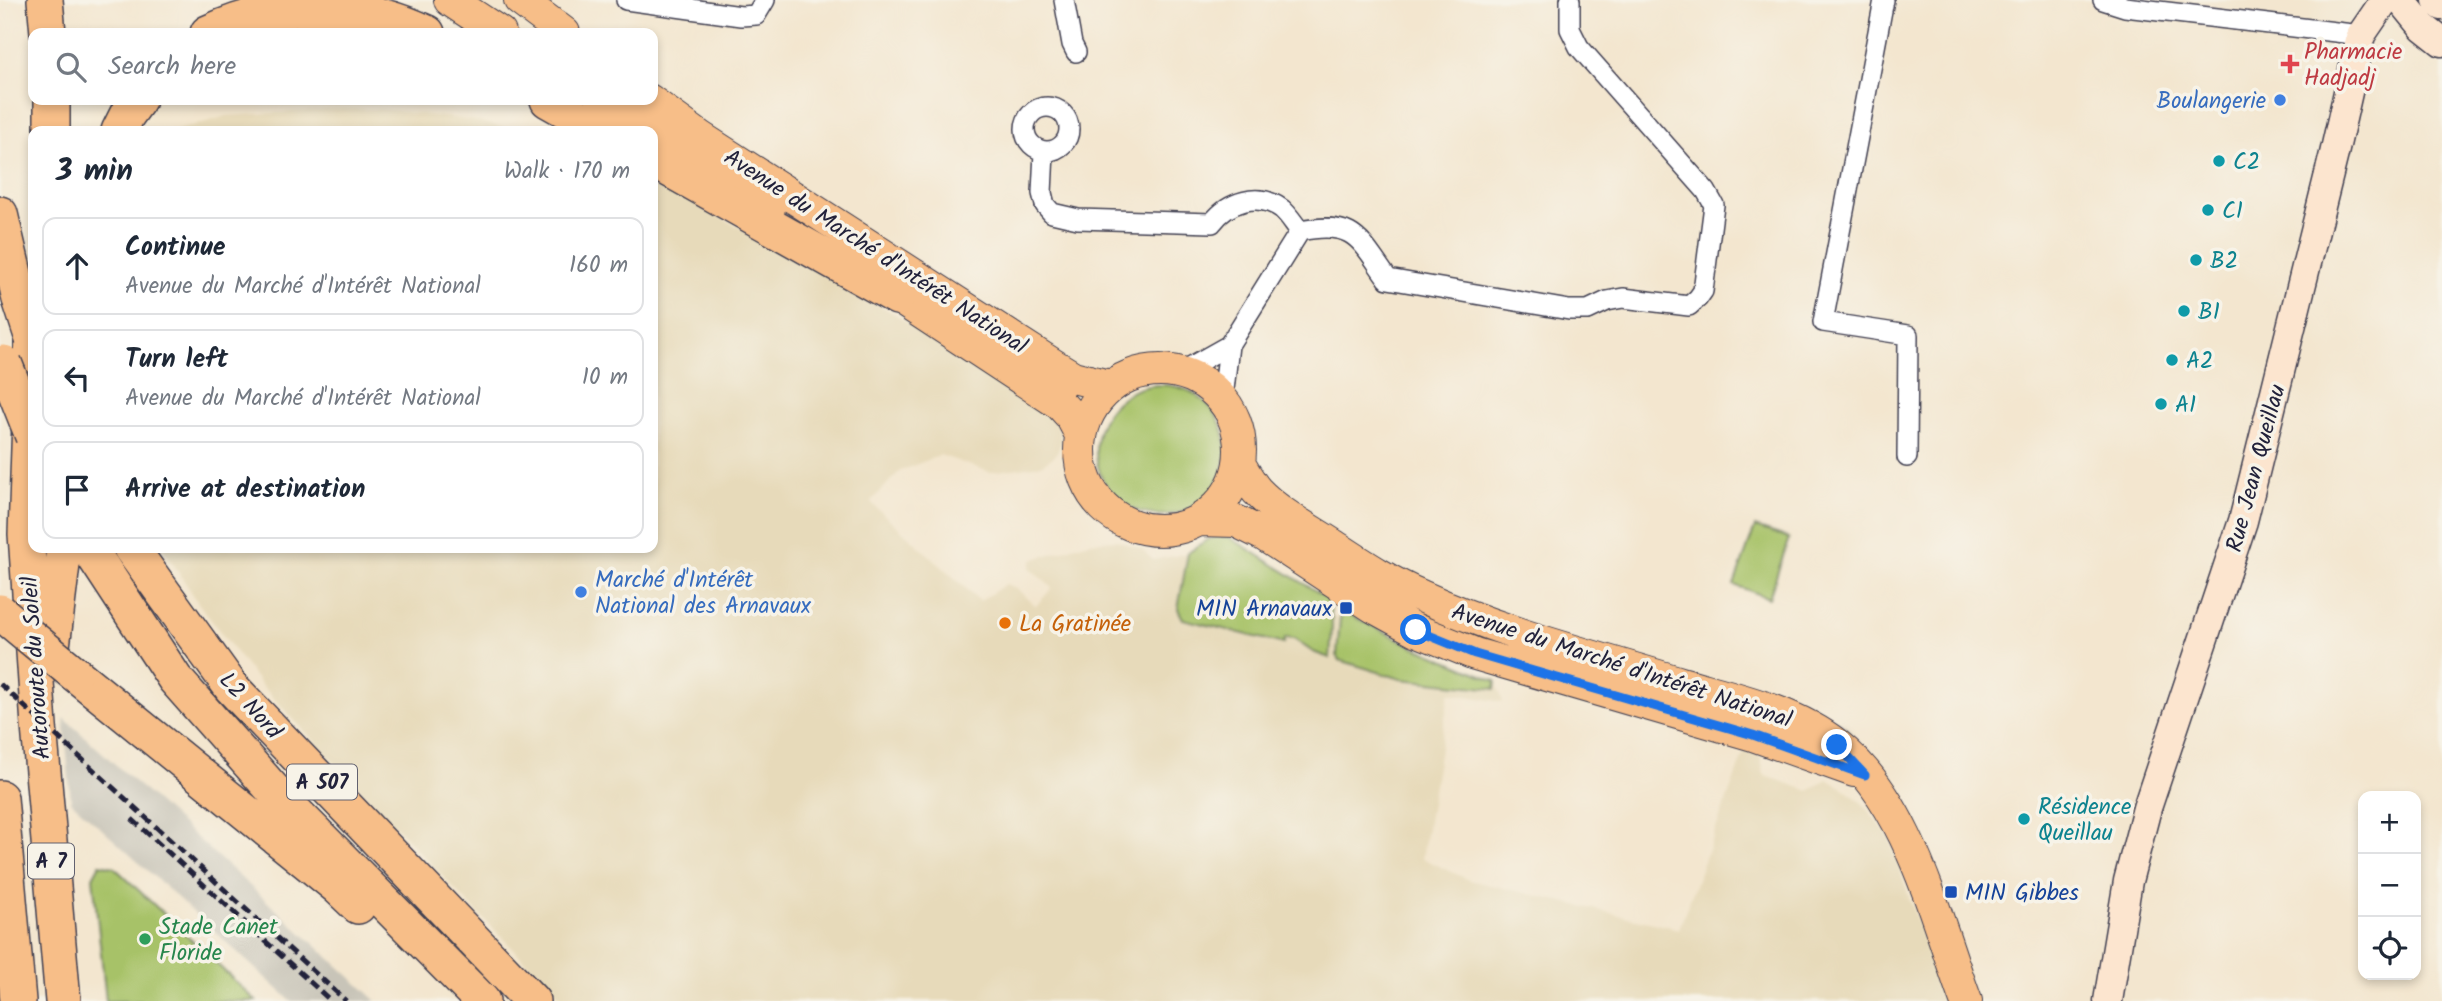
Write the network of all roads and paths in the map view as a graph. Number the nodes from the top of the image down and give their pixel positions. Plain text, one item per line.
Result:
1 (45, 0) edge
2 (450, 0) edge
3 (520, 0) edge
4 (626, 0) edge
5 (765, 0) edge
6 (1064, 0) edge
7 (1570, 0) edge
8 (1884, 0) edge
9 (2103, 0) edge
10 (2385, 0) edge
11 (2401, 0) edge
12 (2437, 0) edge
13 (2442, 6) edge
14 (48, 28) edge
15 (218, 28) edge
16 (413, 28) edge
17 (492, 28) edge
18 (557, 28) edge
19 (2361, 35) junction
20 (2442, 42) edge
21 (1076, 52) dead end
22 (52, 105) edge
23 (134, 105) edge
24 (557, 105) edge
25 (610, 105) edge
26 (656, 105) edge
27 (52, 126) edge
28 (122, 126) edge
29 (594, 126) edge
30 (643, 126) edge
31 (658, 136) edge
32 (1044, 152) dead end
33 (658, 163) edge
34 (0, 214) edge
35 (1300, 231) junction
36 (897, 297) junction
37 (28, 322) edge
38 (1229, 345) junction
39 (2, 356) edge
40 (1181, 372) junction
41 (1110, 386) junction
42 (1223, 399) junction
43 (28, 423) edge
44 (1080, 433) junction
45 (28, 443) edge
46 (1907, 457) dead end
47 (1239, 464) junction
48 (1199, 520) junction
49 (63, 553) edge
50 (92, 553) edge
51 (135, 553) edge
52 (0, 612) edge
53 (39, 721) junction
54 (1865, 775) junction
55 (0, 797) edge
56 (2, 839) edge
57 (2119, 936) junction
58 (18, 1001) edge
59 (63, 1001) edge
60 (456, 1001) edge
61 (482, 1001) edge
62 (532, 1001) edge
63 (1966, 1001) edge
64 (2108, 1001) edge
65 (2127, 1001) edge

1 - 14 highway
2 - 17 main road
3 - 18 main road
4 - 5 street
6 - 21 street
7 - 35 street
8 - 46 street
9 - 19 street
10 - 19 main road, Rue Jean Queillau
11 - 20 main road
12 - 13 main road
15 - 16 highway
19 - 57 main road, Rue Jean Queillau
22 - 27 highway
23 - 28 highway
24 - 29 highway
25 - 30 main road, Avenue du Marché d'Intérêt National
26 - 41 main road, Avenue du Marché d'Intérêt National
31 - 36 main road, Avenue du Marché d'Intérêt National
32 - 35 street
33 - 36 highway
34 - 37 highway, bridge
35 - 38 street
36 - 44 main road, Avenue du Marché d'Intérêt National
38 - 40 street
38 - 42 street
39 - 43 highway, bridge
40 - 41 main road
40 - 42 main road
41 - 44 main road
42 - 47 main road
44 - 48 main road
45 - 53 highway, Autoroute du Soleil / A 7
47 - 48 main road
47 - 54 main road, Avenue du Marché d'Intérêt National
48 - 54 main road, Avenue du Marché d'Intérêt National
49 - 53 highway
50 - 61 highway, L2 Nord / A 507
51 - 62 highway, L2 Nord / A 507
52 - 60 highway, bridge
53 - 59 highway, Autoroute du Soleil / A 7
54 - 63 main road, Avenue du Marché d'Intérêt National
55 - 56 highway, A 7
56 - 58 highway, A 7
57 - 64 main road, Rue Jean Queillau
57 - 65 main road, Rue Jean Queillau

